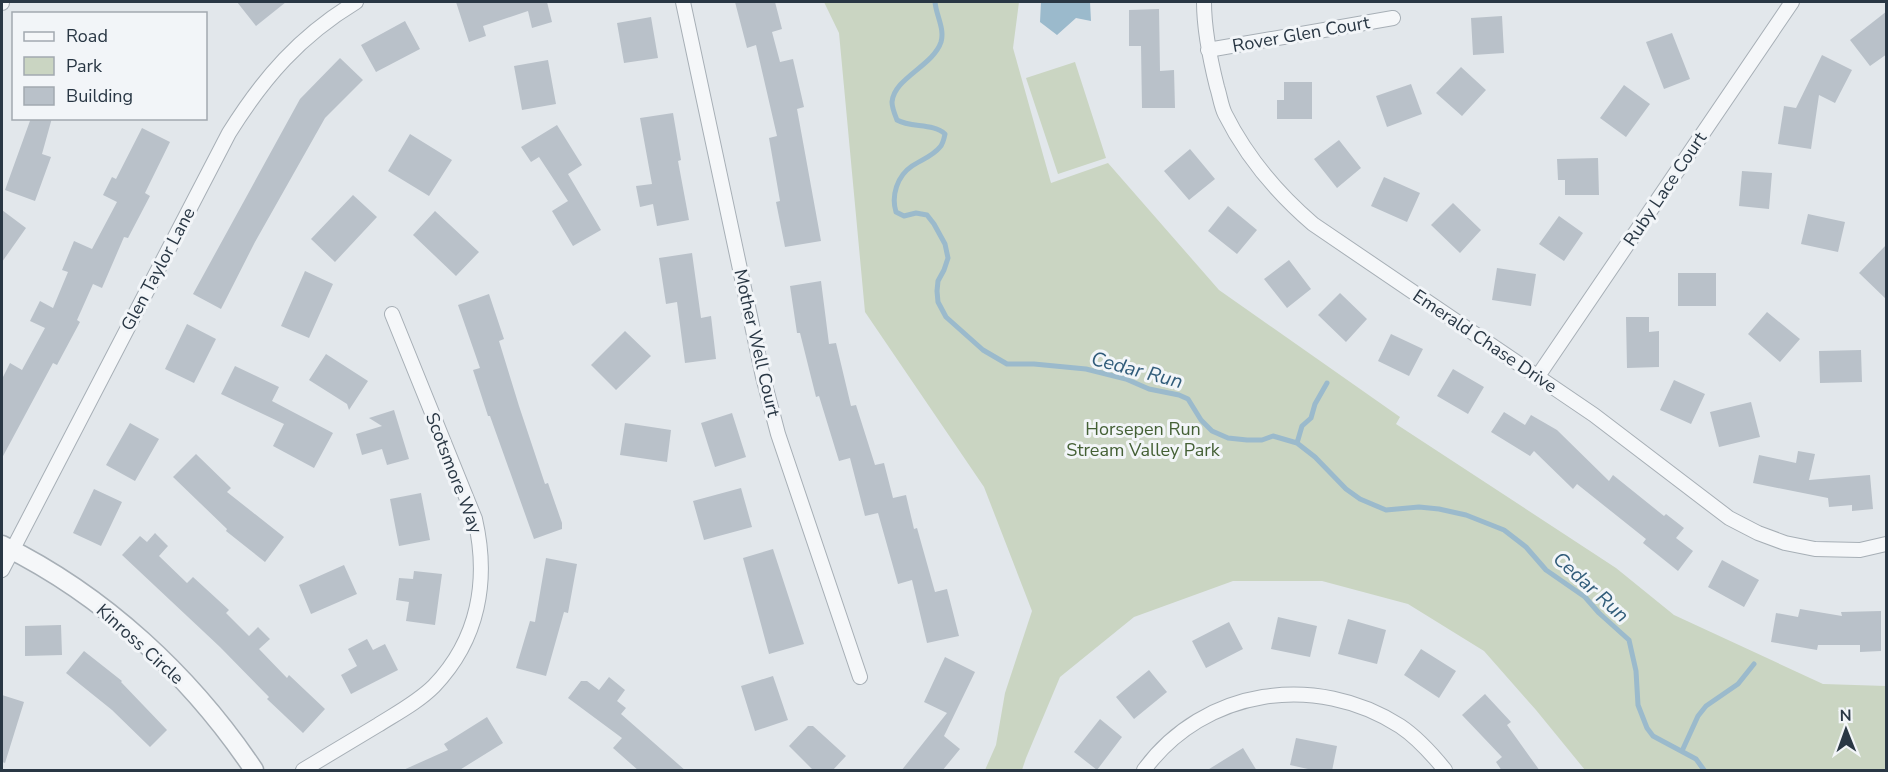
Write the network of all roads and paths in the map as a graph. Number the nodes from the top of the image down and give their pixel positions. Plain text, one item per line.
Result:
1 (356, 2) edge
2 (683, 2) edge
3 (1204, 2) edge
4 (1792, 2) edge
5 (1393, 18) dead end
6 (1208, 50) junction
7 (392, 314) dead end
8 (1538, 376) junction
9 (1887, 544) edge
10 (6, 548) edge
11 (2, 570) edge
12 (860, 677) dead end
13 (254, 771) edge
14 (303, 771) edge
15 (1144, 771) edge
16 (1445, 771) edge

1 - 10 street, Glen Taylor Lane
2 - 12 street, Mother Well Court
3 - 6 street, Emerald Chase Drive
4 - 8 street, Ruby Lace Court
5 - 6 street, Rover Glen Court
6 - 8 street, Emerald Chase Drive
7 - 14 street, Scotsmore Way
8 - 9 street, Emerald Chase Drive
10 - 11 street, Glen Taylor Lane
10 - 13 street, Kinross Circle
15 - 16 street

